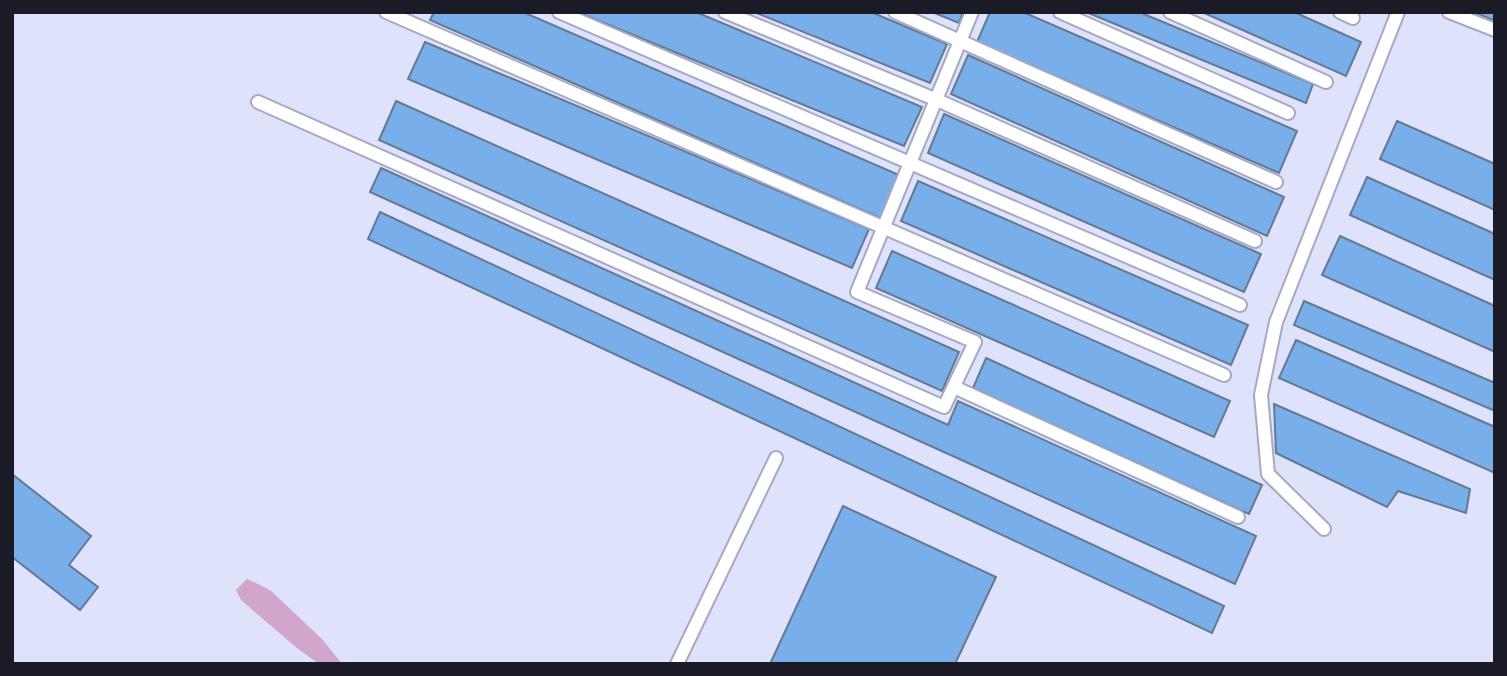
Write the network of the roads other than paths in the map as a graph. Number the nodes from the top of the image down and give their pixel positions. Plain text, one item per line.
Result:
1 (386, 12) edge
2 (559, 12) edge
3 (725, 12) edge
4 (895, 12) edge
5 (972, 12) edge
6 (1060, 12) edge
7 (1170, 12) edge
8 (1398, 12) edge
9 (1449, 12) edge
10 (1495, 30) edge
11 (961, 40) junction
12 (1326, 82) dead end
13 (937, 100) junction
14 (258, 102) dead end
15 (1287, 113) dead end
16 (911, 163) junction
17 (1276, 182) dead end
18 (885, 227) junction
19 (1255, 241) dead end
20 (1240, 305) dead end
21 (1224, 375) dead end
22 (954, 387) junction
23 (776, 458) dead end
24 (1238, 517) dead end
25 (1324, 529) dead end
26 (677, 664) edge

1 - 18 lane
2 - 16 lane
3 - 13 lane
4 - 11 lane
5 - 11 lane
6 - 15 lane
7 - 12 lane
8 - 25 lane
9 - 10 lane
11 - 13 lane
11 - 17 lane
13 - 16 lane
13 - 19 lane
14 - 22 lane
16 - 18 lane
16 - 20 lane
18 - 21 lane
18 - 22 lane
22 - 24 lane
23 - 26 lane

